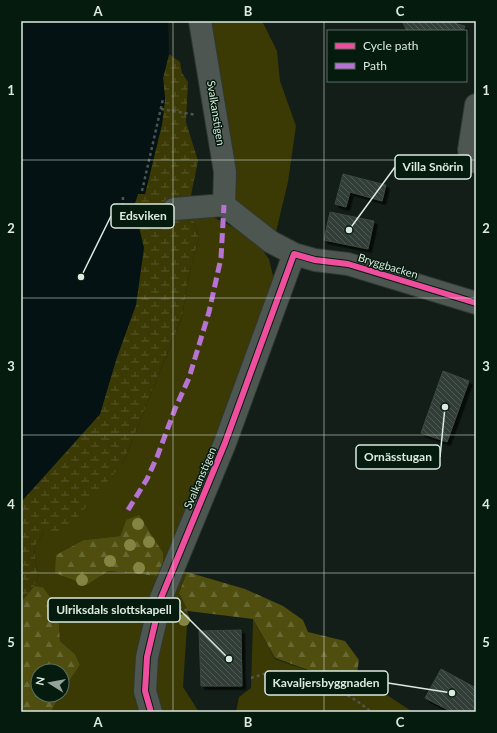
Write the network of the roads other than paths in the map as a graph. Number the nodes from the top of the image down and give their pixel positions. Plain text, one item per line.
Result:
1 (200, 21) edge
2 (476, 105) edge
3 (476, 162) edge
4 (224, 205) junction
5 (174, 209) road end
6 (294, 254) junction
7 (476, 303) edge
8 (151, 712) edge

1 - 4 lane, Svalkanstigen
2 - 3 lane
4 - 5 lane
4 - 6 lane
6 - 7 lane, Bryggbacken
6 - 8 lane, Svalkanstigen

